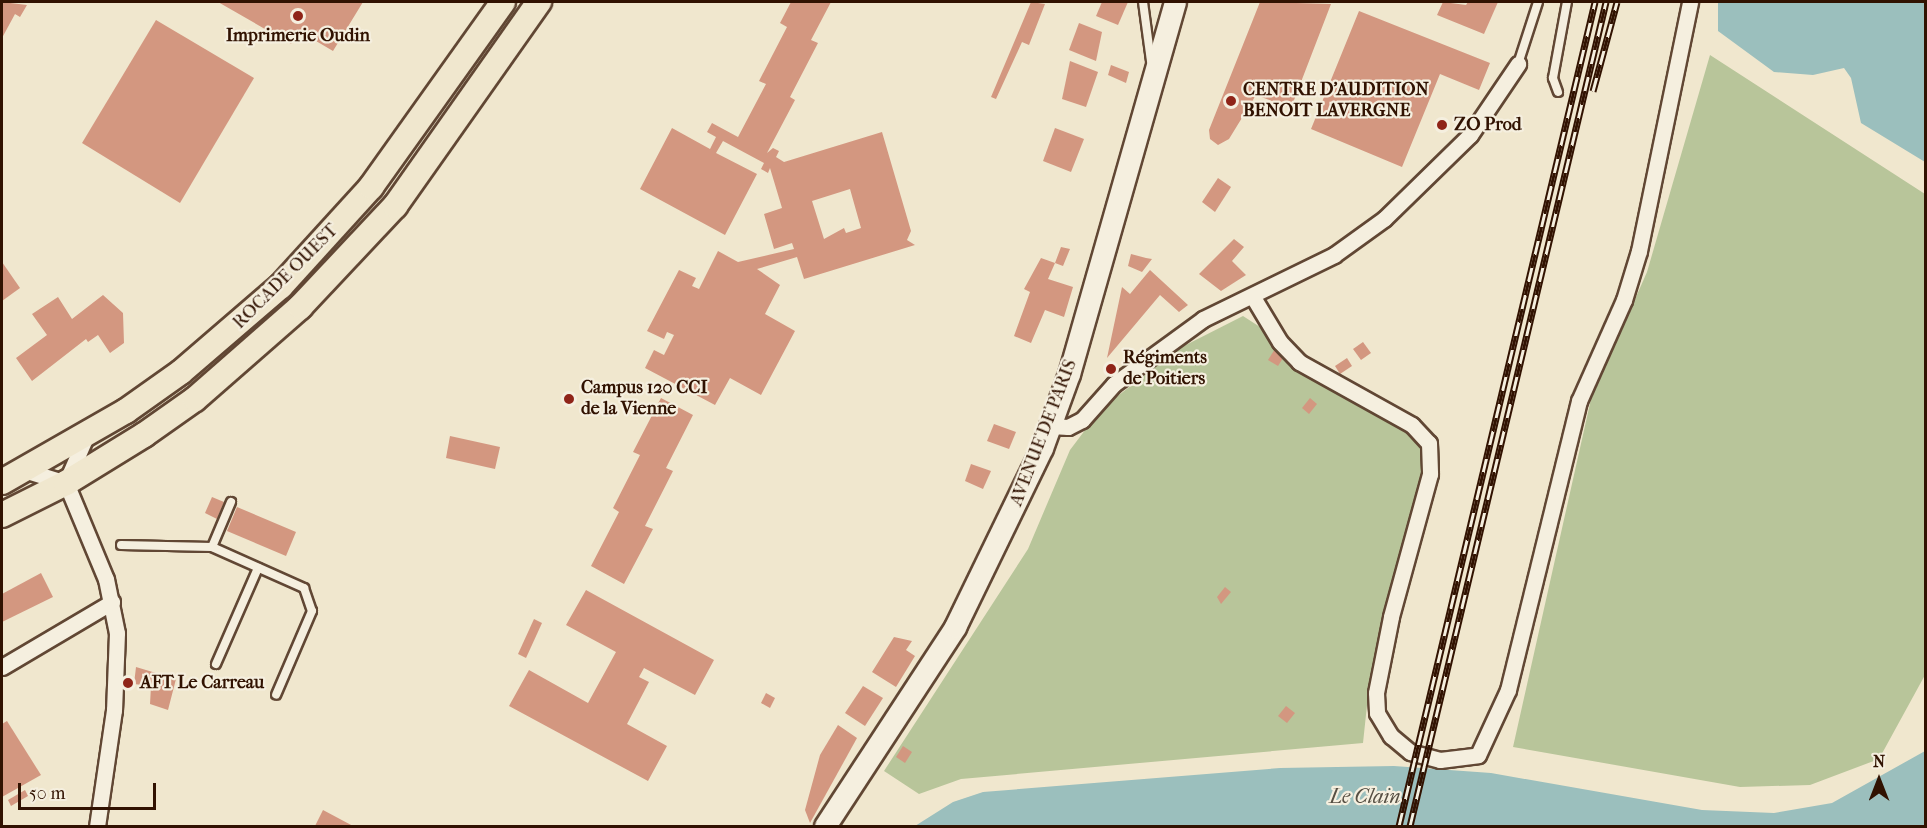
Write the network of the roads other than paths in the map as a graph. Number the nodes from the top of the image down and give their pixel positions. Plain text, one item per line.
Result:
1 (503, 2) edge
2 (539, 2) edge
3 (1143, 2) edge
4 (1174, 2) edge
5 (1538, 2) edge
6 (1567, 2) edge
7 (1690, 2) edge
8 (1518, 64) joint
9 (1153, 80) junction
10 (1558, 92) dead end
11 (1253, 297) junction
12 (1050, 426) junction
13 (87, 434) junction
14 (24, 470) junction
15 (2, 482) edge
16 (66, 483) junction
17 (231, 502) dead end
18 (2, 515) edge
19 (121, 545) dead end
20 (212, 547) junction
21 (258, 568) junction
22 (112, 602) junction
23 (216, 664) dead end
24 (2, 667) edge
25 (276, 694) dead end
26 (97, 826) edge
27 (825, 826) edge

1 - 13 main road, ROCADE OUEST
2 - 16 main road
3 - 9 lane
4 - 9 main road, AVENUE DE PARIS
5 - 8 lane
6 - 10 lane
7 - 11 street
8 - 11 street
9 - 12 main road, AVENUE DE PARIS
11 - 12 street
12 - 27 main road, AVENUE DE PARIS
13 - 14 main road, ROCADE OUEST
13 - 16 street
14 - 15 main road, ROCADE OUEST
14 - 16 street
16 - 18 main road
16 - 22 street
17 - 20 lane
19 - 20 lane
20 - 21 lane
21 - 23 lane
21 - 25 lane
22 - 24 street
22 - 26 street

